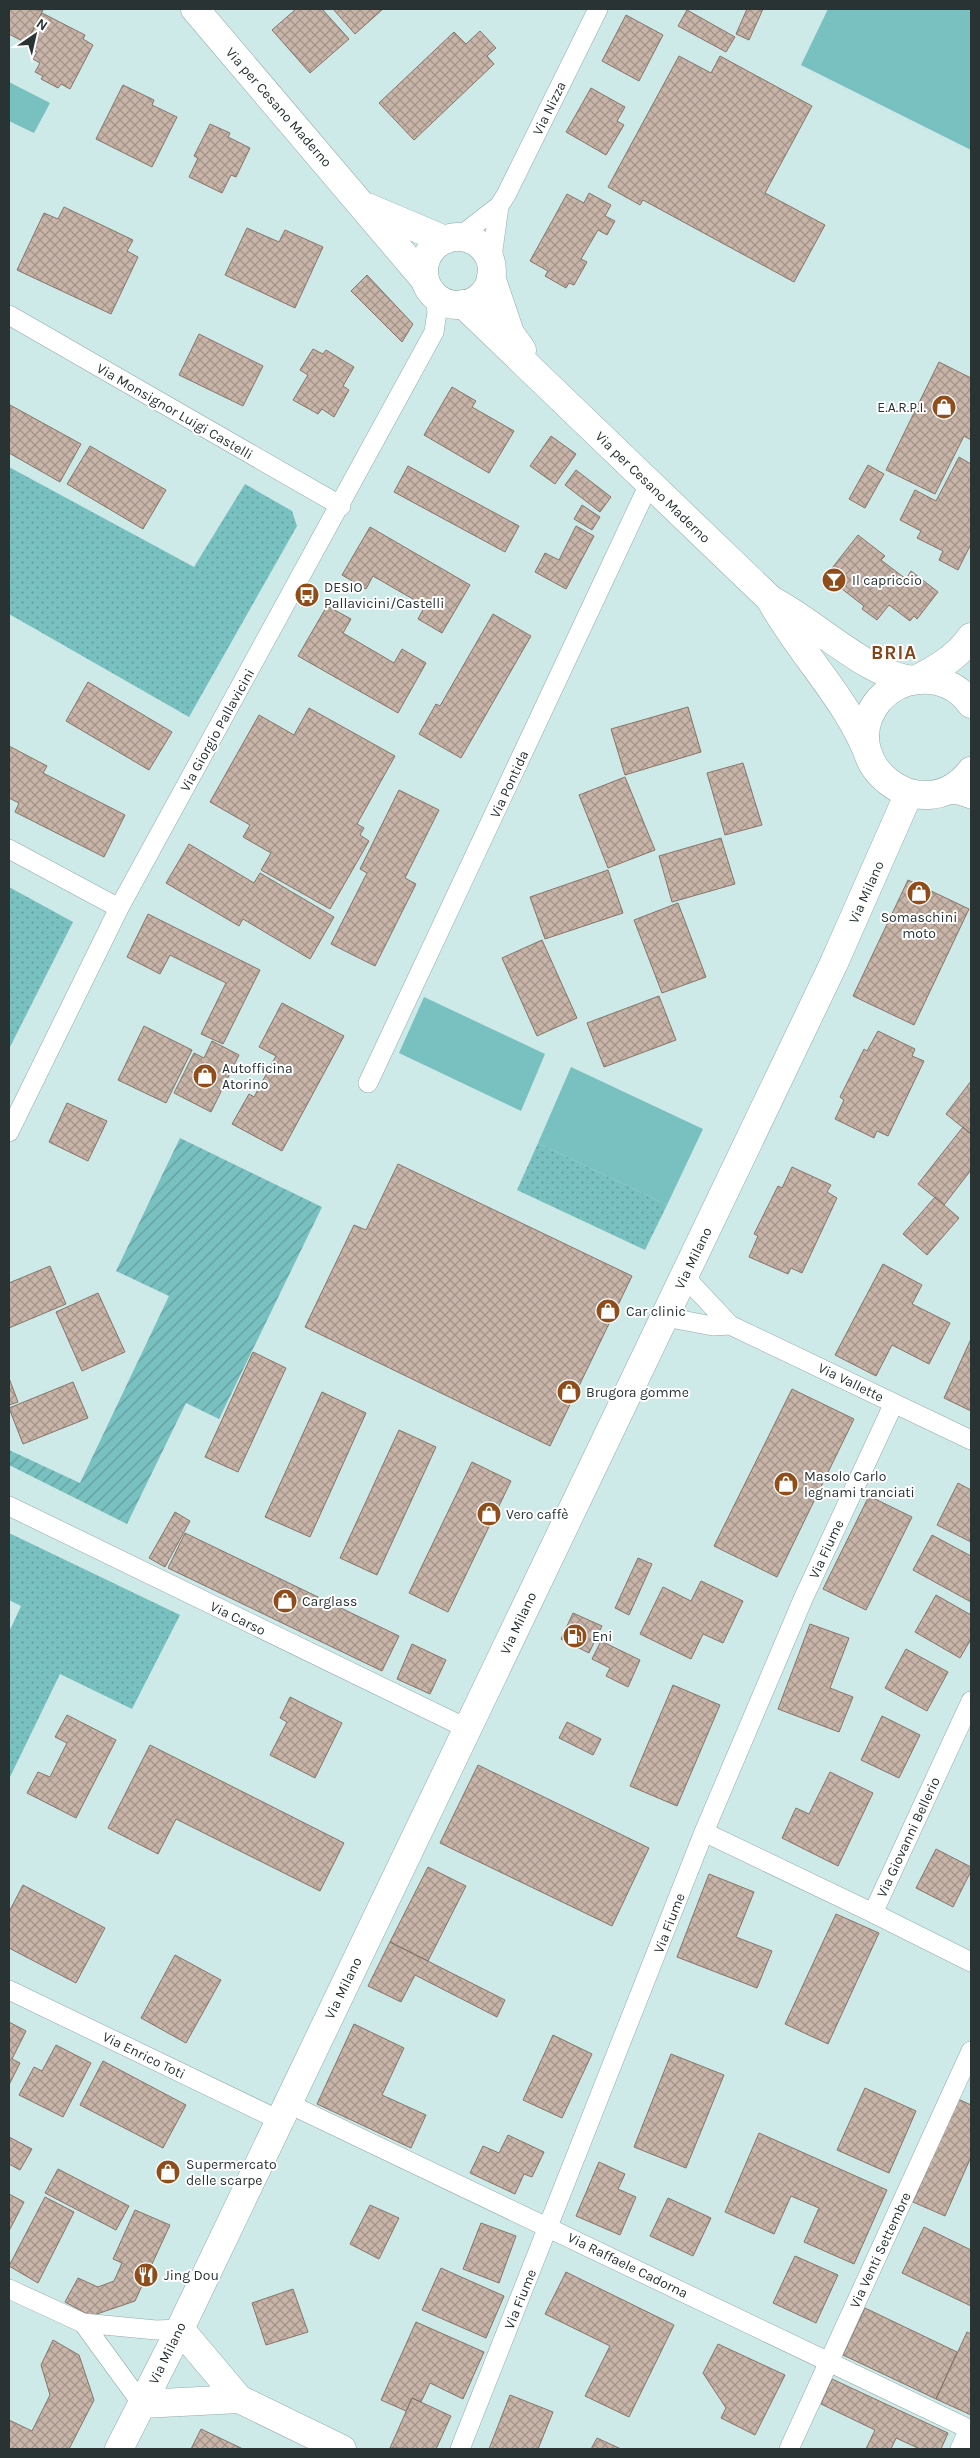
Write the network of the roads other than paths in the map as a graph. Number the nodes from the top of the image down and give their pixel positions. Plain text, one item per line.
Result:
1 (195, 9) edge
2 (598, 9) edge
3 (363, 206) junction
4 (499, 206) junction
5 (452, 238) junction
6 (491, 271) junction
7 (430, 288) junction
8 (462, 304) junction
9 (9, 315) edge
10 (434, 332) junction
11 (537, 374) junction
12 (649, 484) junction
13 (341, 506) junction
14 (770, 599) junction
15 (971, 637) edge
16 (915, 680) junction
17 (971, 704) edge
18 (870, 758) junction
19 (971, 771) edge
20 (909, 793) junction
21 (937, 794) junction
22 (971, 799) edge
23 (9, 849) edge
24 (119, 908) junction
25 (368, 1083) dead end
26 (9, 1132) edge
27 (684, 1276) junction
28 (665, 1317) junction
29 (730, 1325) junction
30 (894, 1403) junction
31 (971, 1440) edge
32 (9, 1506) edge
33 (971, 1701) edge
34 (468, 1729) junction
35 (704, 1832) junction
36 (873, 1913) junction
37 (971, 1962) edge
38 (9, 1990) edge
39 (971, 2051) edge
40 (283, 2111) junction
41 (549, 2226) junction
42 (9, 2289) edge
43 (83, 2323) junction
44 (180, 2329) junction
45 (828, 2362) junction
46 (239, 2399) junction
47 (142, 2404) junction
48 (119, 2449) edge
49 (342, 2449) edge
50 (460, 2449) edge
51 (789, 2449) edge
52 (960, 2449) edge

1 - 3 main road, Via per Cesano Maderno
2 - 4 street, Via Nizza
3 - 5 main road, Via per Cesano Maderno
3 - 7 main road, Via per Cesano Maderno
4 - 5 street, Via Nizza
4 - 6 street, Via Nizza
5 - 6 main road
5 - 7 main road
6 - 8 main road
6 - 11 main road, Via per Cesano Maderno
7 - 8 main road
7 - 10 street, Via Giorgio Pallavicini
8 - 10 street, Via Giorgio Pallavicini
8 - 11 main road, Via per Cesano Maderno
9 - 13 street, Via Monsignor Luigi Castelli
10 - 13 street, Via Giorgio Pallavicini
11 - 12 main road, Via per Cesano Maderno
12 - 14 main road, Via per Cesano Maderno
12 - 25 street, Via Pontida
13 - 24 street, Via Giorgio Pallavicini
14 - 16 main road, Via per Cesano Maderno
14 - 18 main road, Via per Cesano Maderno
15 - 16 main road
16 - 17 main road, Via per Cesano Maderno
16 - 18 main road
18 - 20 main road, Via per Cesano Maderno
19 - 21 main road
20 - 21 main road
20 - 27 main road, Via Milano
21 - 22 street
23 - 24 street
24 - 26 street, Via Giorgio Pallavicini
27 - 28 main road, Via Milano
27 - 29 street, Via Vallette
28 - 29 street, Via Vallette
28 - 34 main road, Via Milano
29 - 30 street, Via Vallette
30 - 31 street, Via Vallette
30 - 35 street, Via Fiume
32 - 34 street, Via Carso
33 - 36 street, Via Giovanni Bellerio
34 - 40 main road, Via Milano
35 - 36 street, Via Giovanni Bellerio
35 - 41 street, Via Fiume
36 - 37 street
38 - 40 street, Via Enrico Toti
39 - 45 street, Via Venti Settembre
40 - 41 street, Via Raffaele Cadorna
40 - 44 main road, Via Milano
41 - 45 street, Via Raffaele Cadorna
41 - 50 street, Via Fiume
42 - 43 street
43 - 44 street
43 - 47 street
44 - 46 main road
44 - 47 main road, Via Milano
45 - 51 street, Via Venti Settembre
45 - 52 street, Via Raffaele Cadorna
46 - 47 main road
46 - 49 main road
47 - 48 main road, Via Milano

